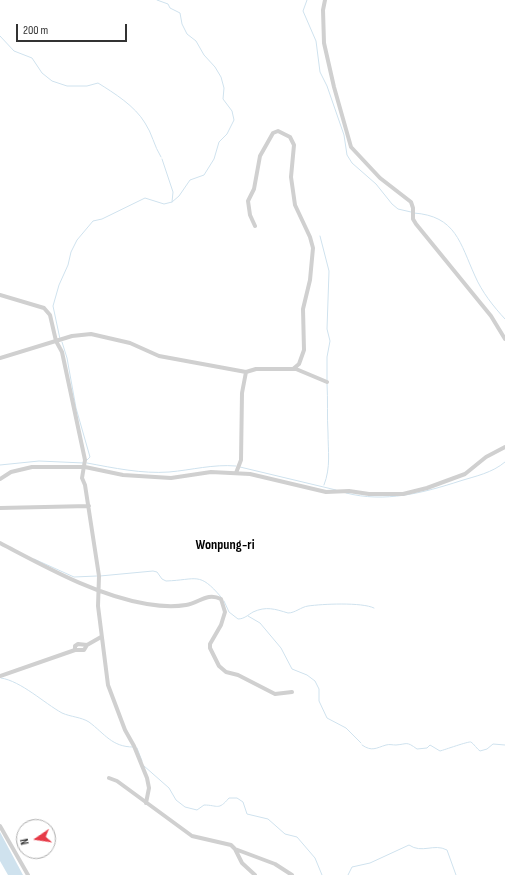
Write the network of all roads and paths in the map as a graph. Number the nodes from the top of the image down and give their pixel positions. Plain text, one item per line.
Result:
1 (325, 0) edge
2 (255, 226) dead end
3 (0, 295) edge
4 (505, 339) edge
5 (56, 341) junction
6 (0, 358) edge
7 (293, 369) junction
8 (246, 372) junction
9 (327, 382) dead end
10 (505, 447) edge
11 (85, 466) junction
12 (236, 473) junction
13 (0, 479) edge
14 (89, 506) junction
15 (0, 508) edge
16 (0, 543) edge
17 (98, 591) junction
18 (101, 637) junction
19 (0, 676) edge
20 (292, 692) dead end
21 (109, 778) dead end
22 (146, 803) junction
23 (0, 826) edge
24 (235, 849) junction
25 (28, 875) edge
26 (255, 875) edge
27 (292, 875) edge

1 - 4 street
2 - 7 street
3 - 5 street
5 - 6 street
5 - 8 street
5 - 11 street
7 - 8 street
7 - 9 street
8 - 12 street
10 - 12 street
11 - 12 street
11 - 13 street
11 - 14 street
14 - 15 street
14 - 17 street
16 - 17 street
17 - 18 street
17 - 20 street
18 - 19 street
18 - 22 street
21 - 22 street
22 - 24 street
23 - 25 street
24 - 26 street
24 - 27 street

